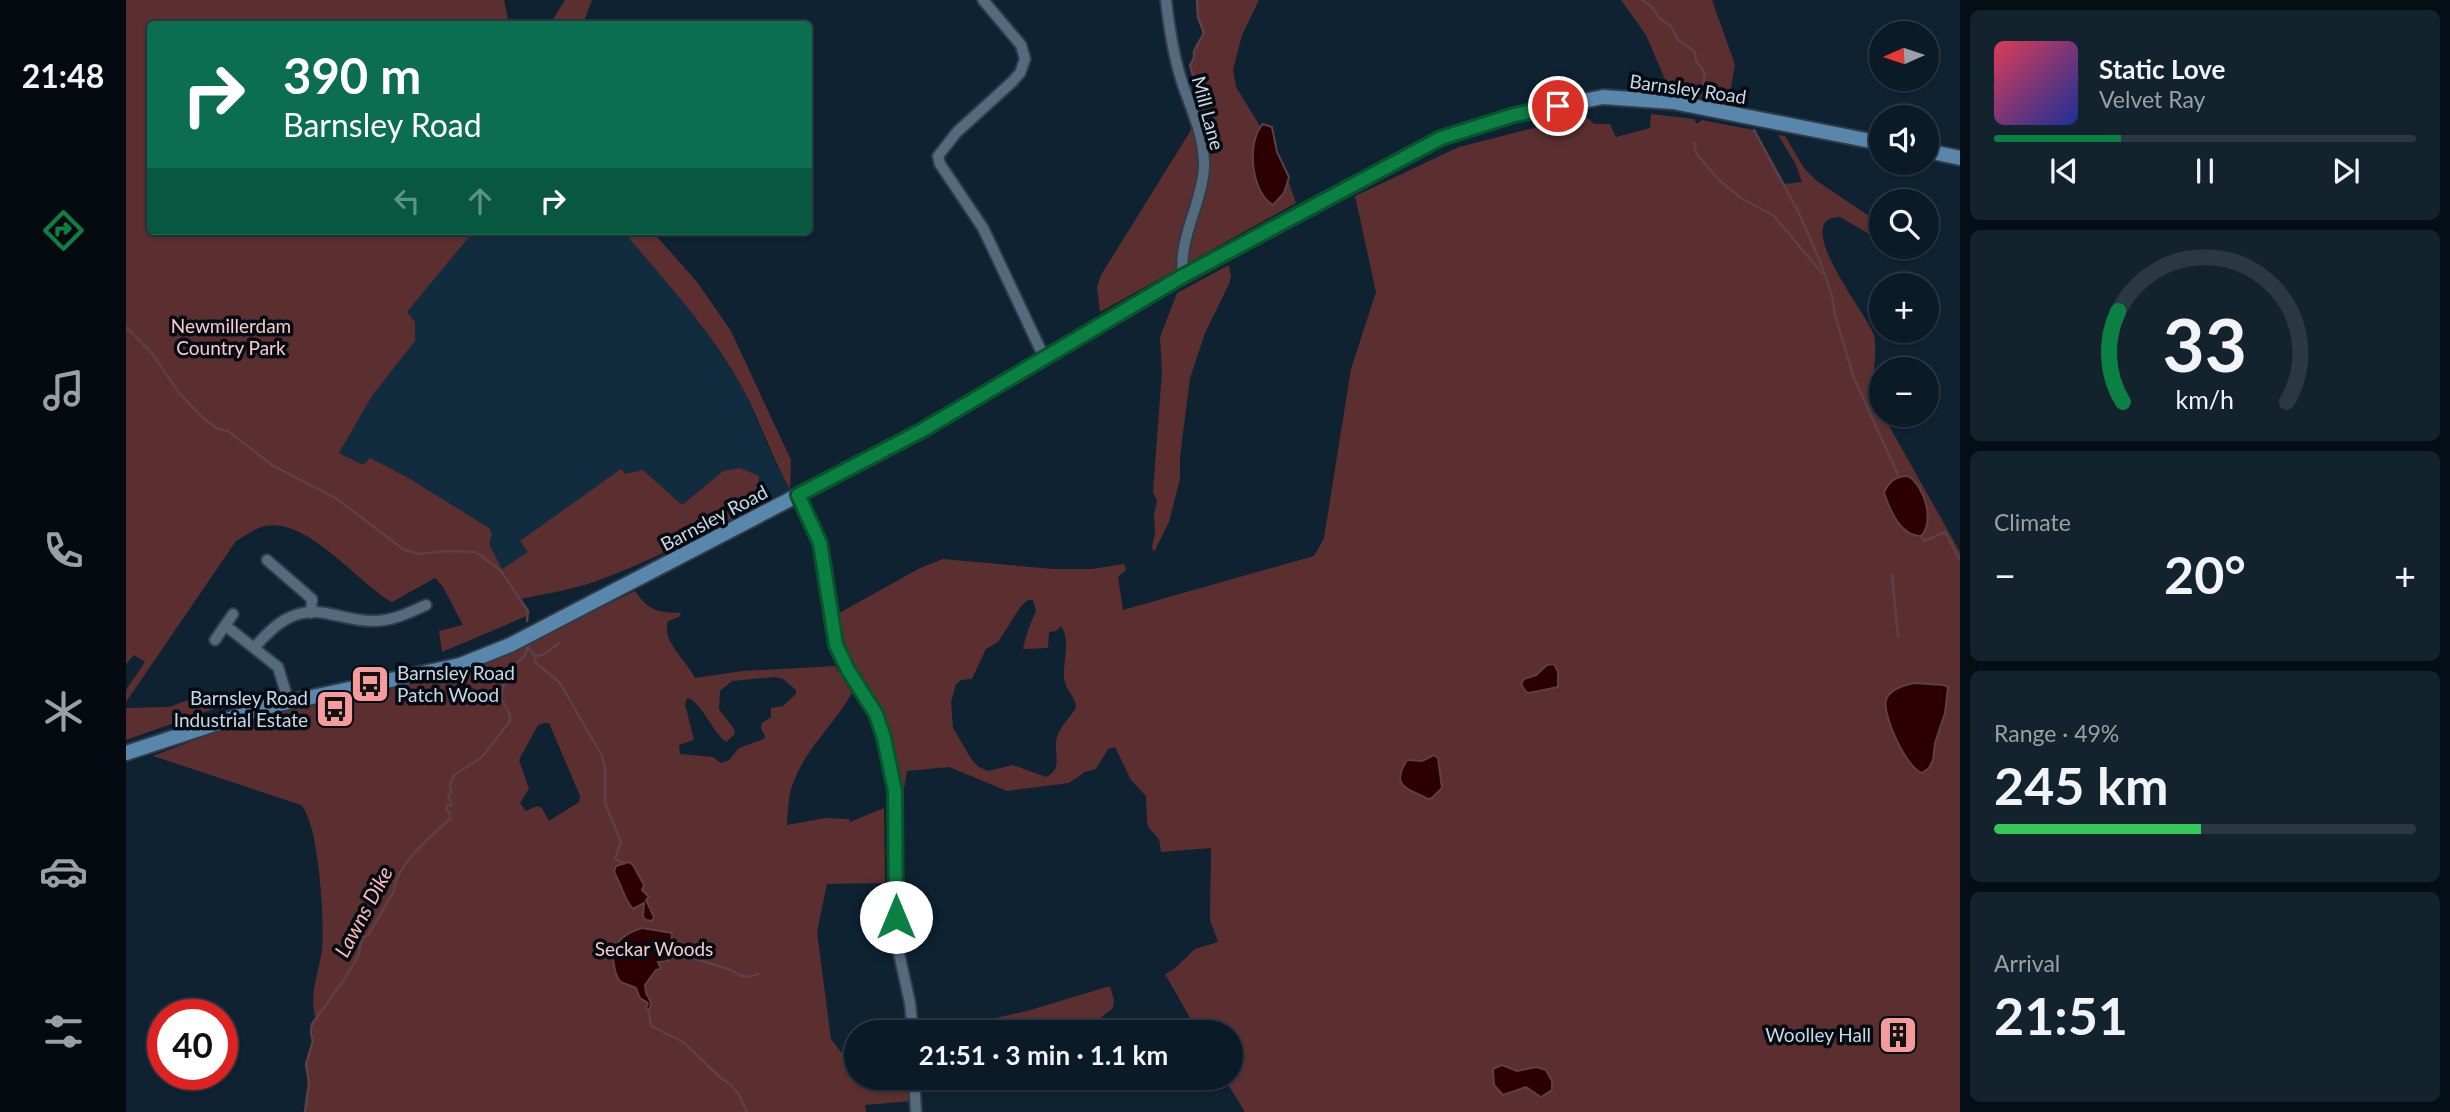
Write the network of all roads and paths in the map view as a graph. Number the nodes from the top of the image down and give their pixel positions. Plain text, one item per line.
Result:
1 (984, 0) edge
2 (1166, 0) edge
3 (1869, 141) edge
4 (1939, 154) edge
5 (1960, 158) edge
6 (1183, 276) junction
7 (1044, 357) junction
8 (798, 495) junction
9 (267, 560) dead end
10 (426, 606) dead end
11 (311, 613) junction
12 (233, 614) dead end
13 (226, 626) junction
14 (215, 640) dead end
15 (255, 647) junction
16 (289, 703) junction
17 (126, 753) edge
18 (912, 1020) edge
19 (915, 1090) edge
20 (916, 1112) edge

1 - 7 street
2 - 6 street, Mill Lane
3 - 6 main road, Barnsley Road
4 - 5 main road
6 - 7 main road, Barnsley Road
7 - 8 main road, Barnsley Road
8 - 16 main road, Barnsley Road
8 - 18 street
9 - 11 street
10 - 11 street
11 - 15 street
12 - 13 street
13 - 14 street
13 - 15 street
15 - 16 street
16 - 17 main road, Barnsley Road
19 - 20 street

